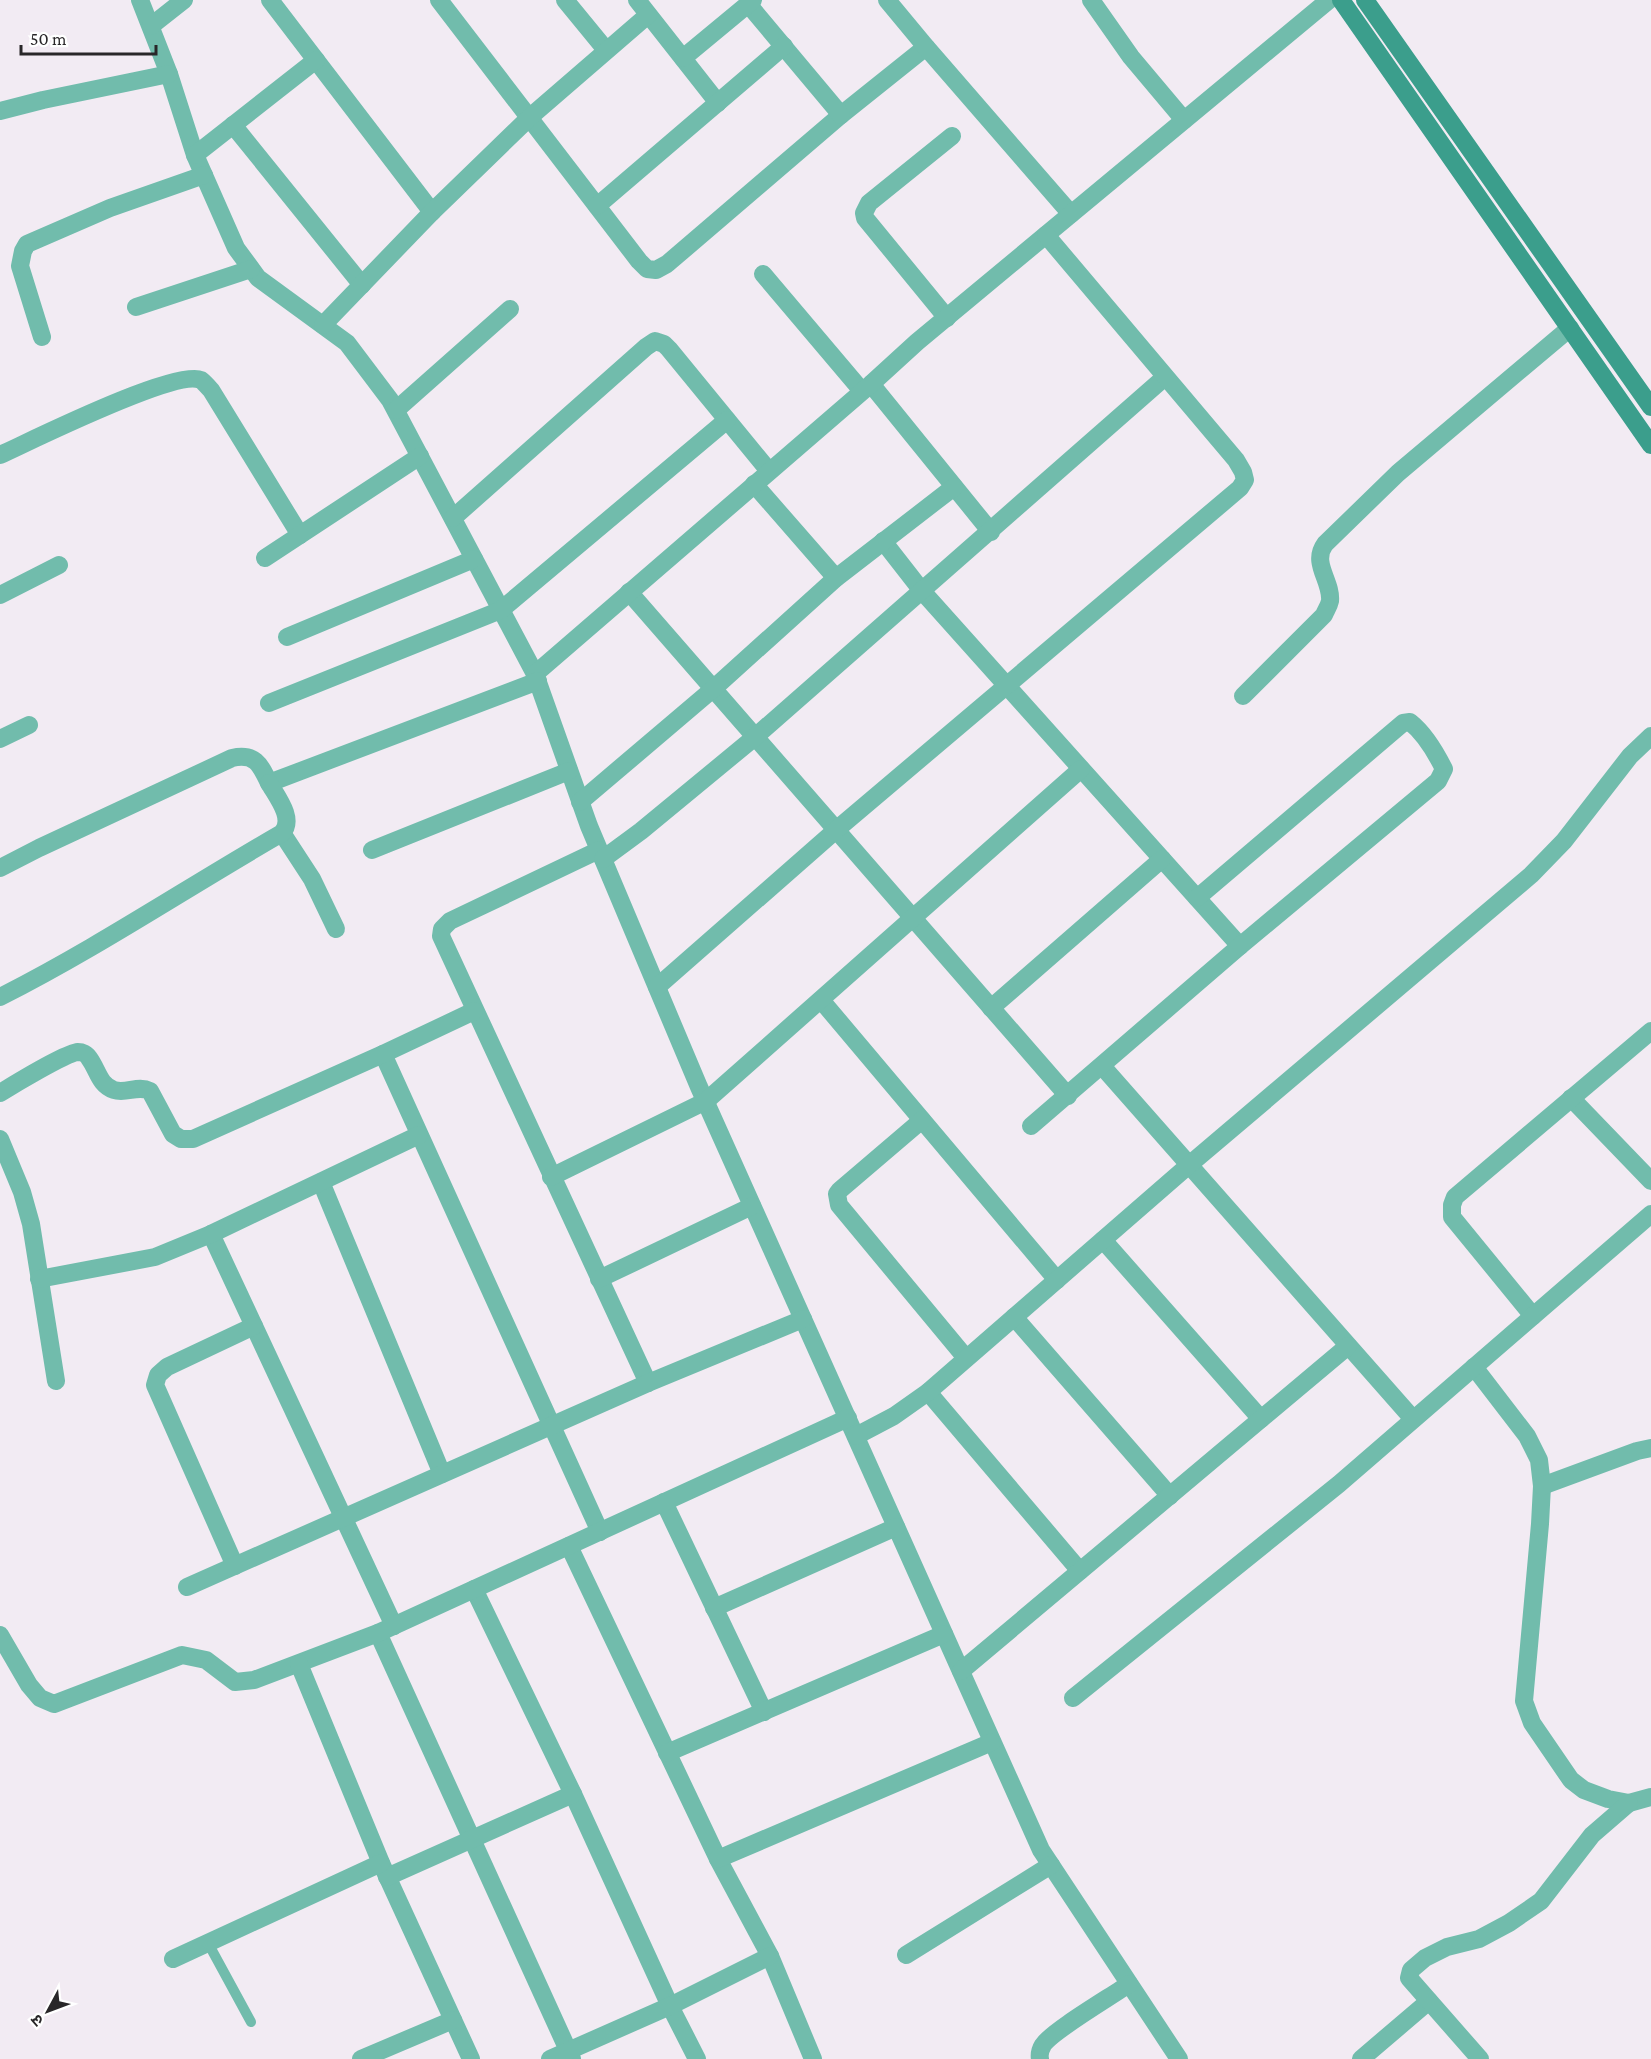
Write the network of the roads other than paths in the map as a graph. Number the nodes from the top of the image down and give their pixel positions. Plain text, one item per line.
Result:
1 (140, 0) edge
2 (184, 0) edge
3 (270, 0) edge
4 (439, 0) edge
5 (565, 0) edge
6 (887, 0) edge
7 (1091, 0) edge
8 (1329, 0) edge
9 (1341, 0) edge
10 (1365, 0) edge
11 (750, 2) edge
12 (642, 7) edge
13 (151, 26) junction
14 (784, 46) junction
15 (926, 47) junction
16 (606, 50) junction
17 (682, 58) junction
18 (316, 60) junction
19 (169, 74) junction
20 (718, 103) junction
21 (0, 111) edge
22 (841, 115) junction
23 (530, 117) junction
24 (1184, 120) junction
25 (233, 125) junction
26 (952, 136) dead end
27 (195, 154) junction
28 (204, 176) junction
29 (597, 206) junction
30 (432, 212) junction
31 (1071, 214) junction
32 (1046, 235) junction
33 (251, 269) junction
34 (763, 274) dead end
35 (362, 285) junction
36 (136, 307) dead end
37 (510, 309) dead end
38 (947, 318) junction
39 (323, 325) junction
40 (1570, 328) junction
41 (42, 338) dead end
42 (1165, 377) junction
43 (867, 388) junction
44 (1651, 406) edge
45 (396, 411) junction
46 (727, 420) junction
47 (1651, 444) edge
48 (0, 455) edge
49 (420, 456) junction
50 (769, 471) junction
51 (754, 484) junction
52 (954, 487) junction
53 (453, 518) junction
54 (991, 532) junction
55 (300, 535) junction
56 (883, 541) junction
57 (265, 558) dead end
58 (474, 559) junction
59 (59, 565) dead end
60 (836, 578) junction
61 (922, 591) junction
62 (629, 592) junction
63 (0, 595) edge
64 (501, 610) junction
65 (287, 637) dead end
66 (537, 677) junction
67 (1007, 686) junction
68 (713, 688) junction
69 (1243, 696) dead end
70 (269, 703) dead end
71 (29, 725) dead end
72 (1651, 736) edge
73 (755, 737) junction
74 (0, 739) edge
75 (1081, 769) junction
76 (569, 771) junction
77 (269, 783) junction
78 (580, 802) junction
79 (836, 830) junction
80 (282, 833) junction
81 (372, 850) dead end
82 (601, 855) junction
83 (1162, 859) junction
84 (0, 868) edge
85 (1197, 898) junction
86 (913, 918) junction
87 (336, 929) dead end
88 (1240, 946) junction
89 (657, 987) junction
90 (0, 997) edge
91 (821, 1000) junction
92 (991, 1008) junction
93 (474, 1011) junction
94 (1651, 1031) edge
95 (383, 1054) junction
96 (1102, 1066) junction
97 (0, 1093) edge
98 (1068, 1096) junction
99 (1571, 1098) junction
100 (706, 1101) junction
101 (922, 1120) junction
102 (1031, 1126) dead end
103 (419, 1135) junction
104 (0, 1139) edge
105 (5, 1165) edge
106 (1189, 1165) junction
107 (551, 1177) junction
108 (1651, 1181) edge
109 (321, 1182) junction
110 (752, 1206) junction
111 (1651, 1214) edge
112 (211, 1234) junction
113 (1103, 1240) junction
114 (39, 1279) junction
115 (599, 1279) junction
116 (1057, 1280) junction
117 (1533, 1316) junction
118 (1014, 1317) junction
119 (803, 1319) junction
120 (254, 1326) junction
121 (1348, 1346) junction
122 (966, 1358) junction
123 (1474, 1367) junction
124 (56, 1381) dead end
125 (648, 1383) junction
126 (928, 1392) junction
127 (848, 1418) junction
128 (1261, 1419) junction
129 (1413, 1419) junction
130 (551, 1426) junction
131 (856, 1436) junction
132 (1651, 1448) edge
133 (442, 1474) junction
134 (1542, 1486) junction
135 (1170, 1496) junction
136 (664, 1502) junction
137 (343, 1518) junction
138 (896, 1527) junction
139 (600, 1532) junction
140 (569, 1546) junction
141 (235, 1566) junction
142 (1080, 1571) junction
143 (188, 1587) dead end
144 (474, 1589) junction
145 (714, 1608) junction
146 (386, 1629) junction
147 (944, 1634) junction
148 (2, 1643) edge
149 (299, 1664) junction
150 (961, 1671) junction
151 (1073, 1698) dead end
152 (764, 1712) junction
153 (992, 1742) junction
154 (668, 1754) junction
155 (573, 1794) junction
156 (1651, 1797) edge
157 (1629, 1803) junction
158 (474, 1840) junction
159 (718, 1859) junction
160 (1051, 1865) junction
161 (384, 1870) junction
162 (208, 1943) junction
163 (906, 1955) dead end
164 (770, 1956) junction
165 (173, 1959) dead end
166 (1129, 1984) junction
167 (1429, 2001) junction
168 (670, 2006) junction
169 (453, 2020) junction
170 (251, 2022) dead end
171 (570, 2055) edge
172 (361, 2059) edge
173 (471, 2059) edge
174 (550, 2059) edge
175 (697, 2059) edge
176 (813, 2059) edge
177 (1040, 2059) edge
178 (1179, 2059) edge
179 (1361, 2059) edge
180 (1480, 2059) edge

1 - 13 street
2 - 13 street
3 - 18 street
4 - 23 street
5 - 16 street
6 - 15 street
7 - 24 street
8 - 24 street
9 - 40 main road
10 - 44 main road
11 - 14 street
11 - 17 street
12 - 16 street
12 - 17 street
13 - 19 street
14 - 20 street
14 - 22 street
15 - 22 street
15 - 31 street
16 - 23 street
17 - 20 street
18 - 25 street
18 - 30 street
19 - 21 street
19 - 27 street
20 - 29 street
22 - 29 street
23 - 29 street
23 - 30 street
24 - 31 street
25 - 27 street
25 - 35 street
26 - 38 street
27 - 28 street
28 - 33 street
28 - 41 street
30 - 35 street
31 - 32 street
32 - 38 street
32 - 42 street
33 - 36 street
33 - 39 street
34 - 43 street
35 - 39 street
37 - 45 street
38 - 43 street
39 - 45 street
40 - 47 main road
40 - 69 street
42 - 54 street
42 - 67 street
43 - 50 street
43 - 52 street
45 - 49 street
46 - 50 street
46 - 53 street
46 - 64 street
48 - 55 street
49 - 53 street
49 - 55 street
50 - 51 street
51 - 60 street
51 - 62 street
52 - 54 street
52 - 56 street
53 - 58 street
54 - 61 street
55 - 57 street
56 - 60 street
56 - 61 street
58 - 64 street
58 - 65 street
59 - 63 street
60 - 68 street
61 - 67 street
61 - 73 street
62 - 66 street
62 - 68 street
64 - 66 street
64 - 70 street
66 - 76 street
66 - 77 street
67 - 75 street
67 - 79 street
68 - 73 street
68 - 78 street
71 - 74 street
72 - 106 street
73 - 79 street
73 - 82 street
75 - 83 street
75 - 86 street
76 - 78 street
76 - 81 street
77 - 80 street
77 - 84 street
78 - 82 street
79 - 86 street
79 - 89 street
80 - 87 street
80 - 90 street
82 - 89 street
82 - 93 street
83 - 85 street
83 - 92 street
85 - 88 street
85 - 88 street
86 - 91 street
86 - 92 street
88 - 96 street
89 - 100 street
91 - 100 street
91 - 101 street
92 - 98 street
93 - 95 street
93 - 107 street
94 - 99 street
95 - 97 street
95 - 103 street
96 - 98 street
96 - 106 street
98 - 102 street
99 - 108 street
99 - 117 street
100 - 107 street
100 - 110 street
101 - 116 street
101 - 122 street
103 - 109 street
103 - 130 street
104 - 105 street
105 - 114 street
106 - 113 street
106 - 121 street
107 - 115 street
109 - 112 street
109 - 133 street
110 - 115 street
110 - 119 street
111 - 117 street
112 - 114 street
112 - 120 street
113 - 116 street
113 - 128 street
114 - 124 street
115 - 125 street
116 - 118 street
117 - 123 street
118 - 122 street
118 - 135 street
119 - 125 street
119 - 127 street
120 - 137 street
120 - 141 street
121 - 128 street
121 - 129 street
122 - 126 street
123 - 129 street
123 - 134 street
125 - 130 street
126 - 131 street
126 - 142 street
127 - 131 street
127 - 136 street
128 - 135 street
129 - 151 street
130 - 133 street
130 - 139 street
131 - 138 street
132 - 134 street
133 - 137 street
134 - 157 street
135 - 142 street
136 - 139 street
136 - 145 street
137 - 141 street
137 - 146 street
138 - 145 street
138 - 147 street
139 - 140 street
140 - 144 street
140 - 154 street
141 - 143 street
142 - 150 street
144 - 146 street
144 - 155 street
145 - 152 street
146 - 149 street
146 - 158 street
147 - 150 street
147 - 152 street
148 - 149 street
149 - 161 street
150 - 153 street
152 - 154 street
153 - 159 street
153 - 160 street
154 - 159 street
155 - 158 street
155 - 168 street
156 - 157 street
157 - 167 street
158 - 161 street
158 - 171 street
159 - 164 street
160 - 163 street
160 - 166 street
161 - 162 street
161 - 169 street
162 - 165 street
162 - 170 lane
164 - 168 street
164 - 176 street
166 - 177 street
166 - 178 street
167 - 179 street
167 - 180 street
168 - 171 street
168 - 175 street
169 - 172 street
169 - 173 street
171 - 174 street

